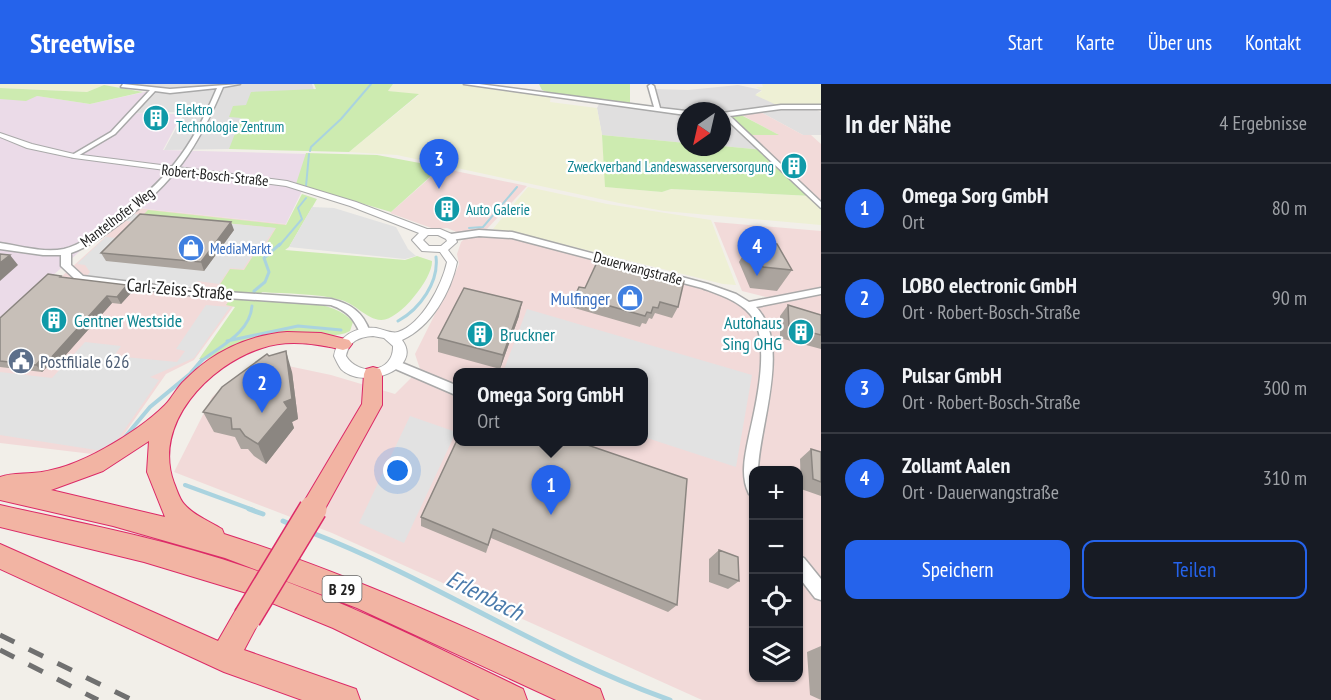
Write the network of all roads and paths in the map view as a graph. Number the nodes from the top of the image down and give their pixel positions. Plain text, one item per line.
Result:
1 (237, 84) edge
2 (467, 84) edge
3 (123, 86) dead end
4 (207, 86) edge
5 (651, 86) dead end
6 (220, 87) junction
7 (152, 88) edge
8 (821, 107) edge
9 (658, 110) junction
10 (677, 112) edge
11 (731, 114) edge
12 (731, 122) edge
13 (0, 135) edge
14 (74, 156) junction
15 (174, 171) junction
16 (821, 206) edge
17 (426, 232) junction
18 (450, 237) junction
19 (0, 246) edge
20 (443, 249) junction
21 (66, 251) junction
22 (821, 291) edge
23 (747, 306) junction
24 (365, 332) junction
25 (394, 339) junction
26 (343, 344) junction
27 (395, 364) junction
28 (373, 374) junction
29 (453, 389) edge
30 (172, 409) junction
31 (751, 466) edge
32 (0, 484) edge
33 (0, 490) edge
34 (0, 516) edge
35 (225, 546) junction
36 (0, 556) edge
37 (803, 569) edge
38 (821, 592) edge
39 (224, 658) junction
40 (345, 700) edge
41 (512, 700) edge
42 (589, 700) edge

1 - 6 street
2 - 9 street
3 - 7 street
4 - 6 street
4 - 7 street
5 - 9 street
6 - 15 street, Mantelhofer Weg
7 - 14 street
8 - 11 street
9 - 10 street
12 - 16 street
13 - 14 street, Robert-Bosch-Straße
14 - 15 street, Robert-Bosch-Straße
15 - 17 street, Robert-Bosch-Straße
15 - 21 street, Mantelhofer Weg
17 - 18 street, Robert-Bosch-Straße
17 - 20 street
18 - 20 street
18 - 23 street, Dauerwangstraße
19 - 21 street
20 - 25 street
21 - 24 street, Carl-Zeiss-Straße
22 - 23 street
23 - 31 street
24 - 25 street
24 - 26 street
25 - 27 street
26 - 28 street
26 - 30 highway
27 - 28 street
27 - 29 street
28 - 39 highway, bridge
30 - 32 highway
30 - 35 highway
33 - 35 highway, B 29
34 - 41 highway, B 29
35 - 42 highway, B 29
36 - 39 highway
37 - 38 street
39 - 40 highway

